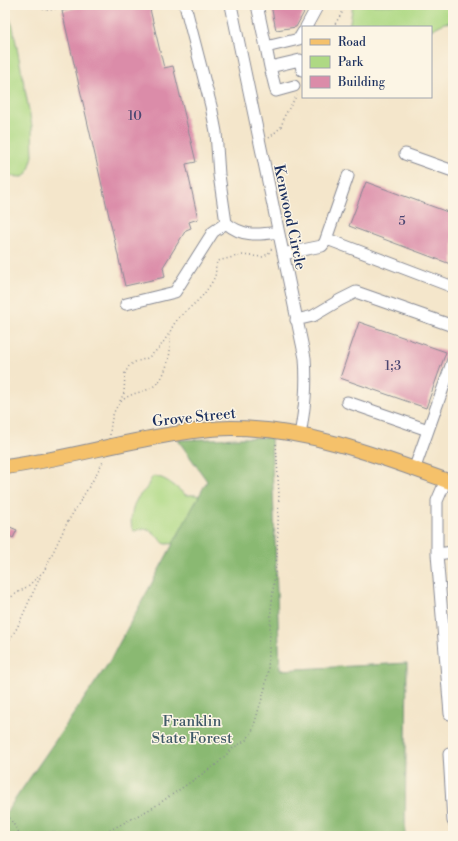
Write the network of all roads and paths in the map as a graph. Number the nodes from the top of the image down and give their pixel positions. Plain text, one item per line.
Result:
1 (36, 5) edge
2 (63, 5) edge
3 (184, 5) edge
4 (231, 5) edge
5 (257, 5) edge
6 (318, 5) edge
7 (348, 5) edge
8 (307, 26) edge
9 (334, 26) edge
10 (302, 34) edge
11 (266, 47) junction
12 (270, 67) junction
13 (302, 70) dead end
14 (296, 90) joint
15 (260, 146) junction
16 (405, 154) dead end
17 (453, 171) edge
18 (348, 176) dead end
19 (226, 223) junction
20 (279, 234) junction
21 (326, 239) junction
22 (283, 254) junction
23 (453, 287) edge
24 (126, 304) dead end
25 (296, 320) junction
26 (453, 326) edge
27 (170, 332) junction
28 (453, 360) edge
29 (347, 402) dead end
30 (120, 403) junction
31 (275, 430) junction
32 (428, 430) junction
33 (300, 435) junction
34 (109, 446) junction
35 (5, 468) edge
36 (414, 470) junction
37 (449, 481) edge
38 (453, 552) edge
39 (437, 554) junction
40 (42, 574) junction
41 (5, 601) edge
42 (5, 646) edge
43 (450, 714) dead end
44 (449, 754) dead end
45 (5, 811) edge
46 (453, 821) edge
47 (21, 836) edge
48 (98, 836) edge

1 - 2 path
3 - 19 street
4 - 15 street, Kenwood Circle
5 - 11 street
6 - 8 street
7 - 9 path
10 - 11 street
11 - 12 street
12 - 13 street
12 - 14 street
14 - 15 path
15 - 20 street, Kenwood Circle
16 - 17 street
18 - 21 street
19 - 20 street
19 - 24 street
20 - 22 street, Kenwood Circle
20 - 27 path
21 - 22 street
21 - 23 street
22 - 25 street, Kenwood Circle
25 - 26 street
25 - 33 street, Kenwood Circle
27 - 30 path
27 - 30 path
28 - 32 street
29 - 32 street
30 - 34 path
31 - 33 main road, Grove Street
31 - 34 main road, Grove Street
31 - 48 path
32 - 36 street
33 - 36 main road, Grove Street
34 - 35 main road, Grove Street
34 - 40 path
36 - 37 main road, Grove Street
37 - 39 street
38 - 39 street
39 - 43 street
40 - 41 path
40 - 42 path
44 - 46 street
45 - 47 path

